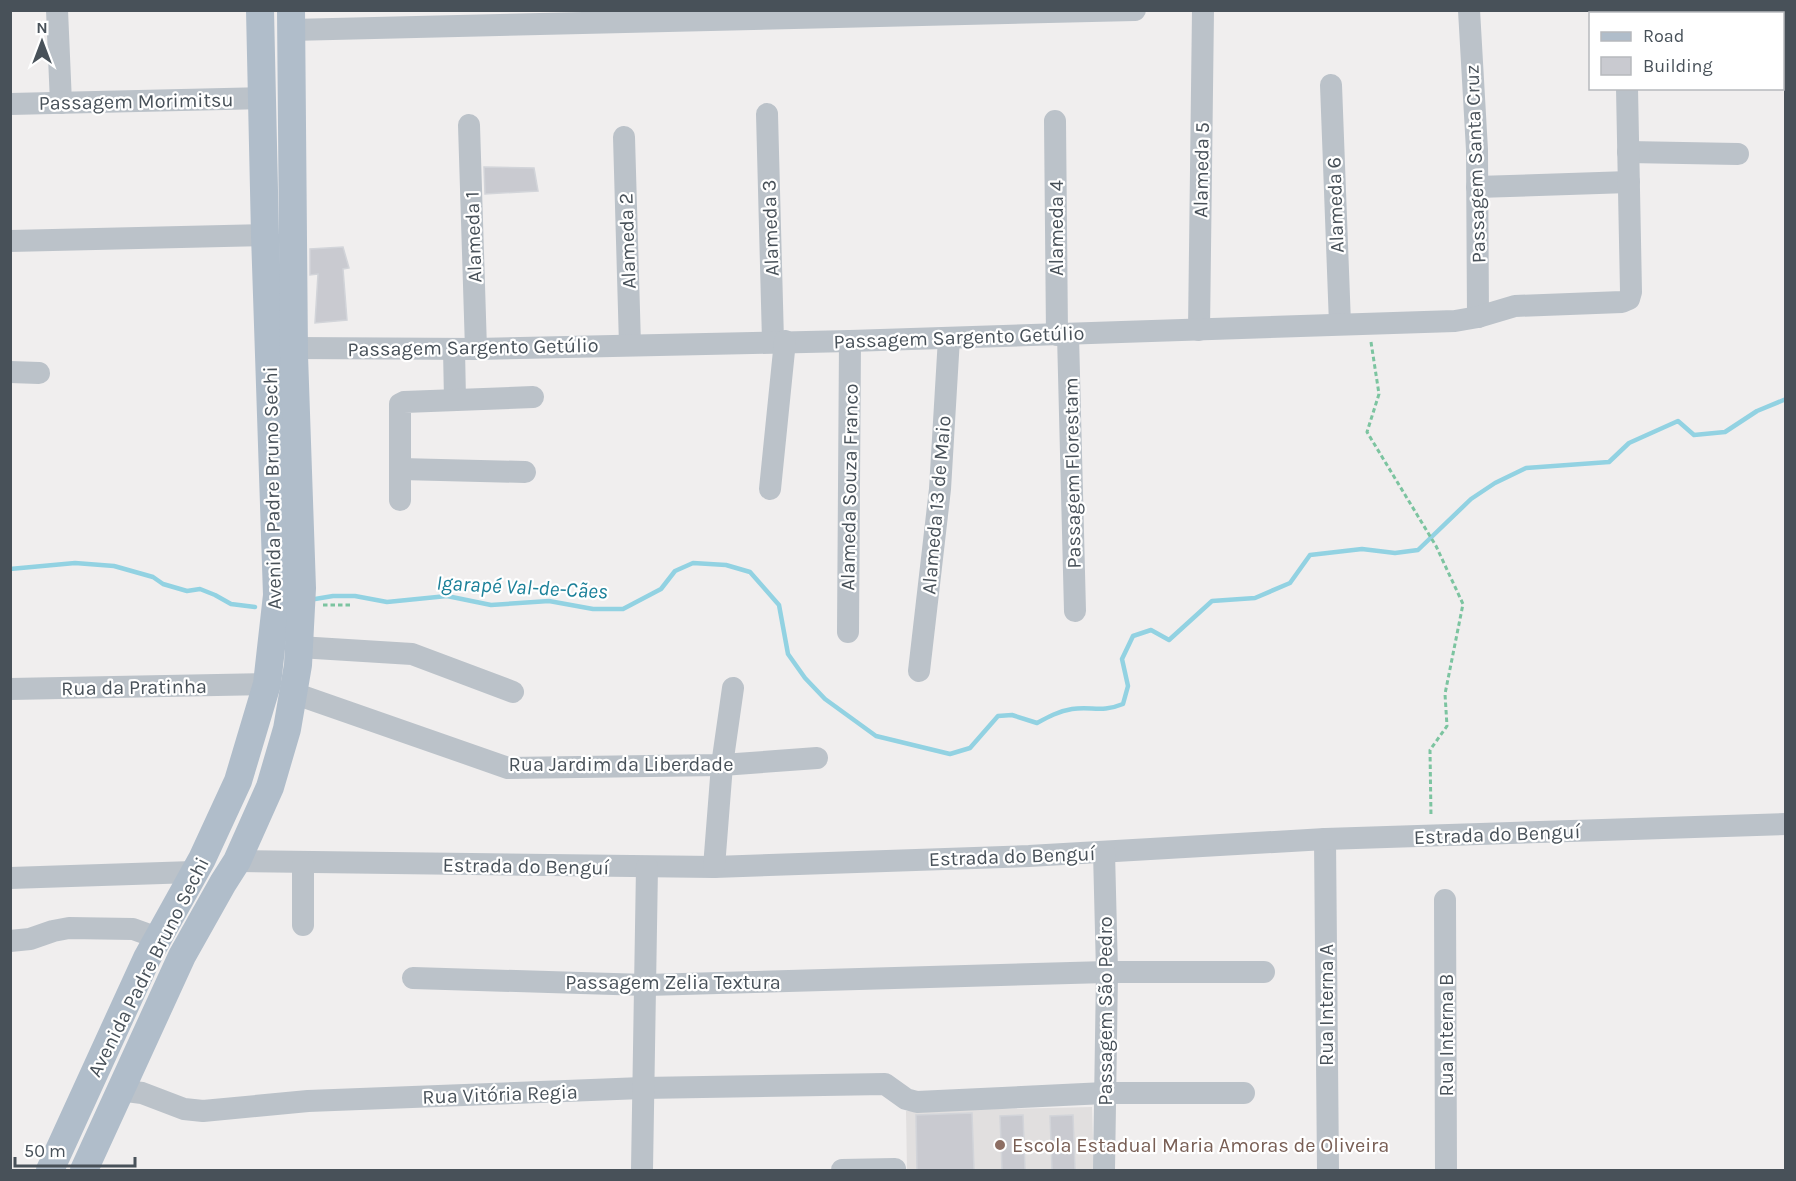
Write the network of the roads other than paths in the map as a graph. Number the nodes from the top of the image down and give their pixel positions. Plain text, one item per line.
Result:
1 (57, 10) edge
2 (260, 10) edge
3 (1135, 10) edge
4 (1203, 10) edge
5 (1470, 10) edge
6 (712, 15) edge
7 (291, 20) edge
8 (1331, 85) dead end
9 (1627, 90) edge
10 (262, 98) junction
11 (61, 103) junction
12 (10, 104) edge
13 (767, 114) dead end
14 (1055, 121) dead end
15 (469, 125) dead end
16 (624, 137) dead end
17 (1628, 152) junction
18 (1738, 154) dead end
19 (1629, 182) junction
20 (1477, 187) junction
21 (265, 234) junction
22 (10, 241) edge
23 (1478, 317) junction
24 (1340, 324) junction
25 (1199, 330) junction
26 (1063, 335) junction
27 (950, 338) junction
28 (779, 341) junction
29 (850, 341) junction
30 (630, 345) junction
31 (294, 348) junction
32 (465, 349) junction
33 (10, 372) edge
34 (39, 373) dead end
35 (532, 397) dead end
36 (455, 400) junction
37 (401, 469) junction
38 (525, 472) dead end
39 (770, 489) dead end
40 (400, 500) dead end
41 (1075, 610) dead end
42 (848, 632) dead end
43 (299, 647) junction
44 (919, 671) dead end
45 (273, 687) junction
46 (733, 688) dead end
47 (10, 689) edge
48 (513, 692) dead end
49 (817, 758) dead end
50 (722, 765) junction
51 (1785, 824) edge
52 (1325, 839) junction
53 (1104, 852) junction
54 (237, 861) junction
55 (303, 862) junction
56 (647, 867) junction
57 (714, 867) junction
58 (194, 872) junction
59 (10, 878) edge
60 (1446, 900) dead end
61 (303, 925) dead end
62 (158, 938) junction
63 (10, 941) edge
64 (1107, 972) junction
65 (1264, 972) dead end
66 (413, 978) dead end
67 (646, 985) junction
68 (642, 1088) junction
69 (119, 1090) junction
70 (1105, 1093) junction
71 (1244, 1094) dead end
72 (895, 1169) edge
73 (50, 1170) edge
74 (84, 1170) edge
75 (642, 1170) edge
76 (842, 1170) edge
77 (1104, 1170) edge
78 (1328, 1170) edge
79 (1446, 1170) edge

1 - 11 street
2 - 10 main road, Avenida Padre Bruno Sechi
3 - 6 street
4 - 25 street, Alameda 5
5 - 20 street, Passagem Santa Cruz
6 - 7 street
7 - 31 main road, Avenida Padre Bruno Sechi
8 - 24 street, Alameda 6
9 - 17 street
10 - 11 street, Passagem Morimitsu
10 - 21 main road, Avenida Padre Bruno Sechi
11 - 12 street, Passagem Morimitsu
13 - 28 street, Alameda 3
14 - 26 street, Alameda 4
15 - 32 street, Alameda 1
16 - 30 street, Alameda 2
17 - 18 street
17 - 19 street
19 - 20 street
19 - 23 street, Passagem Sargento Getúlio
20 - 23 street, Passagem Santa Cruz
21 - 22 street
21 - 45 main road, Avenida Padre Bruno Sechi
23 - 24 street, Passagem Sargento Getúlio
24 - 25 street, Passagem Sargento Getúlio
25 - 26 street, Passagem Sargento Getúlio
26 - 27 street, Passagem Sargento Getúlio
26 - 41 street, Passagem Florestam
27 - 29 street, Passagem Sargento Getúlio
27 - 44 street, Alameda 13 de Maio
28 - 29 street, Passagem Sargento Getúlio
28 - 30 street, Passagem Sargento Getúlio
28 - 39 street, Alameda 3
29 - 42 street, Alameda Souza Franco
30 - 32 street, Passagem Sargento Getúlio
31 - 32 street, Passagem Sargento Getúlio
31 - 43 main road, Avenida Padre Bruno Sechi
32 - 36 street, Alameda 1
33 - 34 street
35 - 36 street
36 - 37 street
37 - 38 street
37 - 40 street
43 - 45 main road, Avenida Padre Bruno Sechi
43 - 48 street
45 - 47 street, Rua da Pratinha
45 - 50 street, Rua Jardim da Liberdade
45 - 54 main road, Avenida Padre Bruno Sechi
45 - 58 main road, Avenida Padre Bruno Sechi
46 - 50 street
49 - 50 street, Rua Jardim da Liberdade
50 - 57 street
51 - 52 street, Estrada do Benguí
52 - 53 street, Estrada do Benguí
52 - 78 street, Rua Interna A
53 - 57 street, Estrada do Benguí
53 - 64 street, Passagem São Pedro
54 - 55 street, Estrada do Benguí
54 - 69 main road, Avenida Padre Bruno Sechi
55 - 56 street, Estrada do Benguí
55 - 61 street
56 - 57 street, Estrada do Benguí
56 - 67 street
58 - 59 street
58 - 62 main road, Avenida Padre Bruno Sechi
60 - 79 street, Rua Interna B
62 - 63 street
62 - 73 main road, Avenida Padre Bruno Sechi
64 - 65 street, Passagem Zelia Textura
64 - 67 street, Passagem Zelia Textura
64 - 70 street, Passagem São Pedro
66 - 67 street, Passagem Zelia Textura
67 - 68 street
68 - 69 street, Rua Vitória Regia
68 - 70 street, Rua Vitória Regia
68 - 75 street
69 - 74 main road, Avenida Padre Bruno Sechi
70 - 71 street
70 - 77 street, Passagem São Pedro
72 - 76 street

